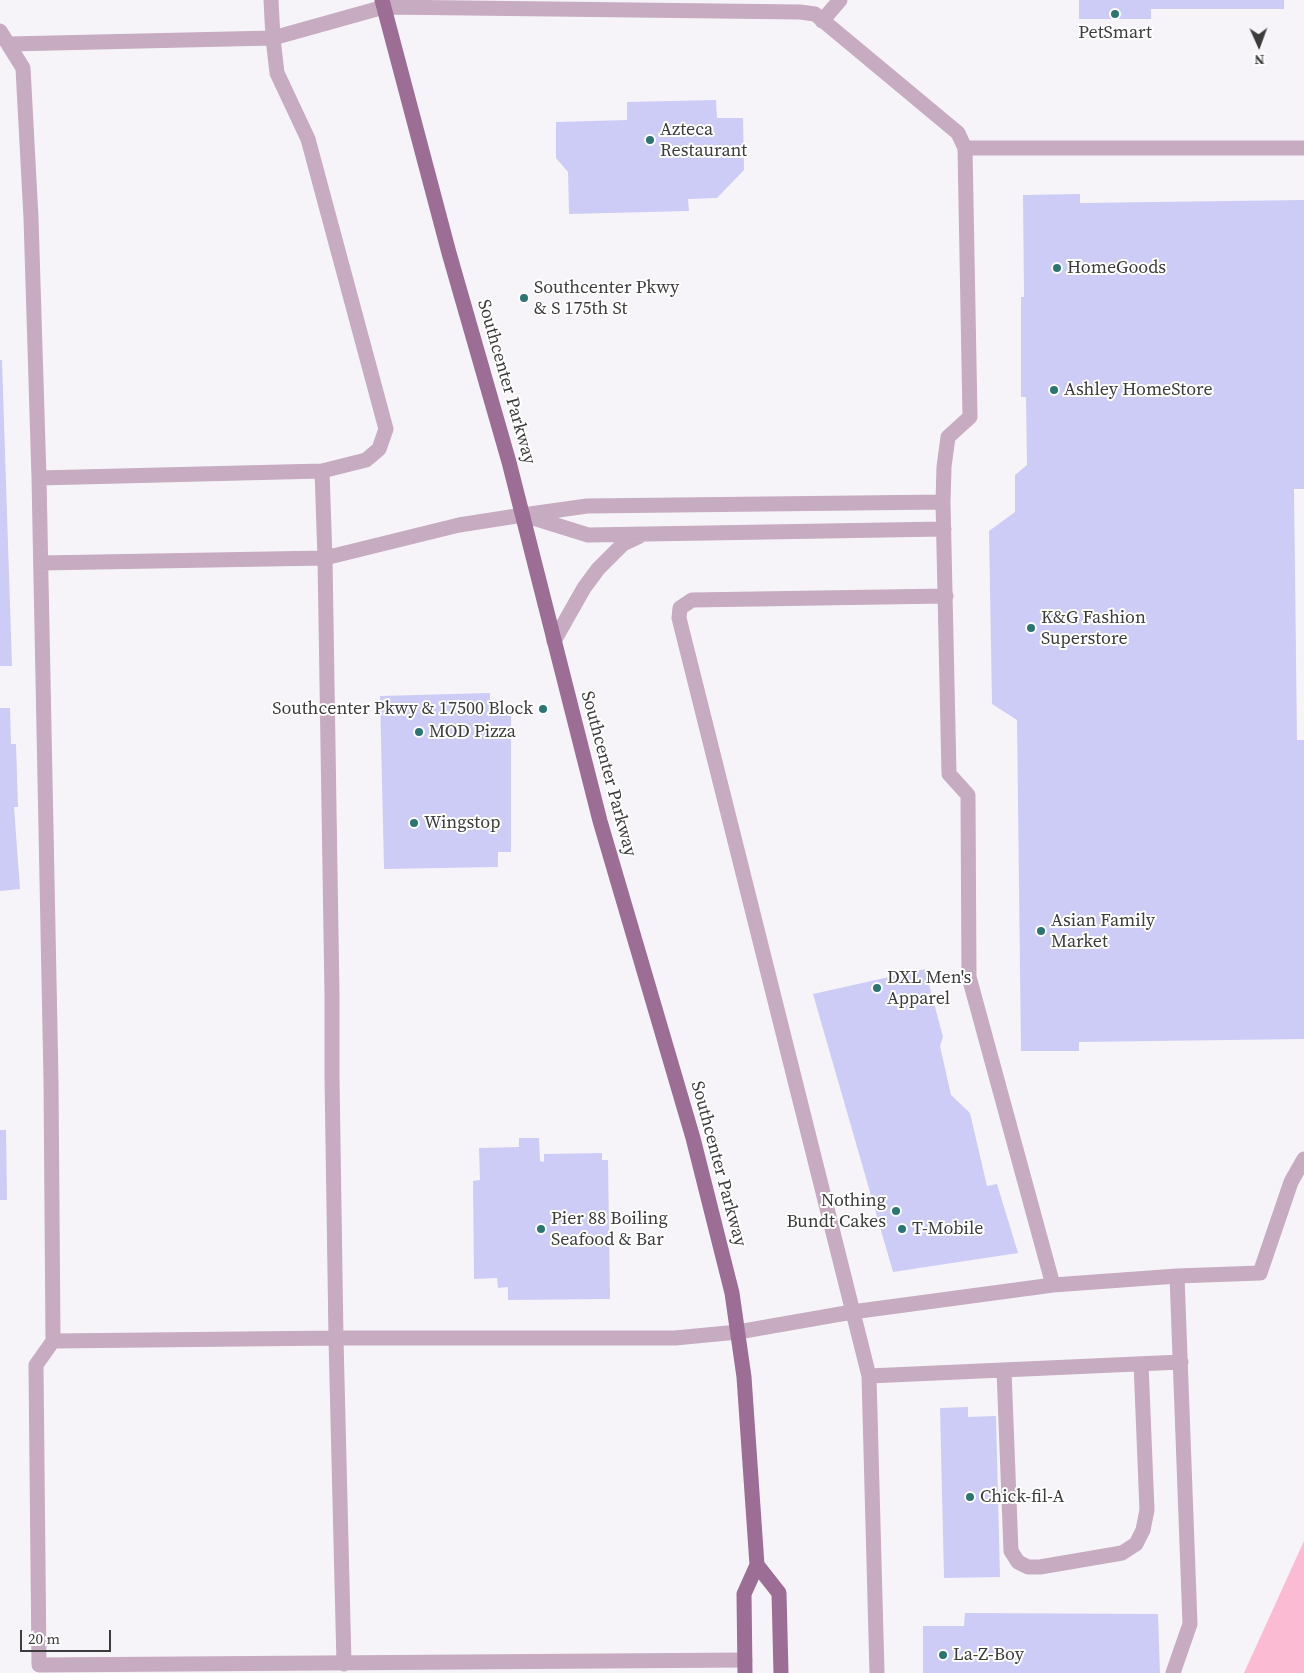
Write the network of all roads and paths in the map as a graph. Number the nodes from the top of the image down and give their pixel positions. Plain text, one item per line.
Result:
1 (271, 0) edge
2 (840, 0) edge
3 (383, 4) edge
4 (488, 4) edge
5 (822, 21) junction
6 (0, 31) edge
7 (273, 38) junction
8 (9, 44) junction
9 (965, 148) junction
10 (1304, 148) edge
11 (322, 471) junction
12 (39, 478) junction
13 (943, 502) junction
14 (523, 514) junction
15 (944, 529) junction
16 (645, 534) junction
17 (325, 558) junction
18 (41, 563) junction
19 (946, 596) junction
20 (554, 641) junction
21 (1304, 1159) edge
22 (1177, 1276) junction
23 (1053, 1285) junction
24 (852, 1312) junction
25 (738, 1332) junction
26 (336, 1338) junction
27 (53, 1341) junction
28 (1181, 1362) junction
29 (1141, 1364) junction
30 (1004, 1370) junction
31 (869, 1376) junction
32 (757, 1565) junction
33 (344, 1664) junction
34 (745, 1667) edge
35 (781, 1673) edge
36 (876, 1673) edge
37 (1173, 1673) edge

1 - 7 lane
2 - 5 lane
3 - 4 lane
3 - 7 lane
3 - 14 main road, Southcenter Parkway
4 - 5 lane
5 - 9 lane
6 - 8 lane
7 - 8 lane
7 - 11 lane
8 - 12 lane
9 - 10 lane
9 - 13 lane
11 - 12 lane
11 - 17 lane
12 - 18 lane
13 - 14 lane
13 - 15 lane
14 - 16 lane
14 - 17 lane
14 - 20 main road, Southcenter Parkway
15 - 16 lane
15 - 19 lane
16 - 20 lane
17 - 18 lane
17 - 26 lane
18 - 27 lane
19 - 23 lane
19 - 24 lane
20 - 25 main road, Southcenter Parkway
21 - 22 lane
22 - 23 lane
22 - 28 lane
23 - 24 lane
24 - 25 lane
24 - 31 lane
25 - 26 lane
25 - 32 main road, Southcenter Parkway
26 - 27 lane
26 - 33 lane
27 - 33 lane
28 - 29 lane
28 - 37 lane
29 - 30 lane
29 - 30 lane
30 - 31 lane
31 - 36 lane
32 - 34 main road, Southcenter Parkway
32 - 35 main road
33 - 34 lane

